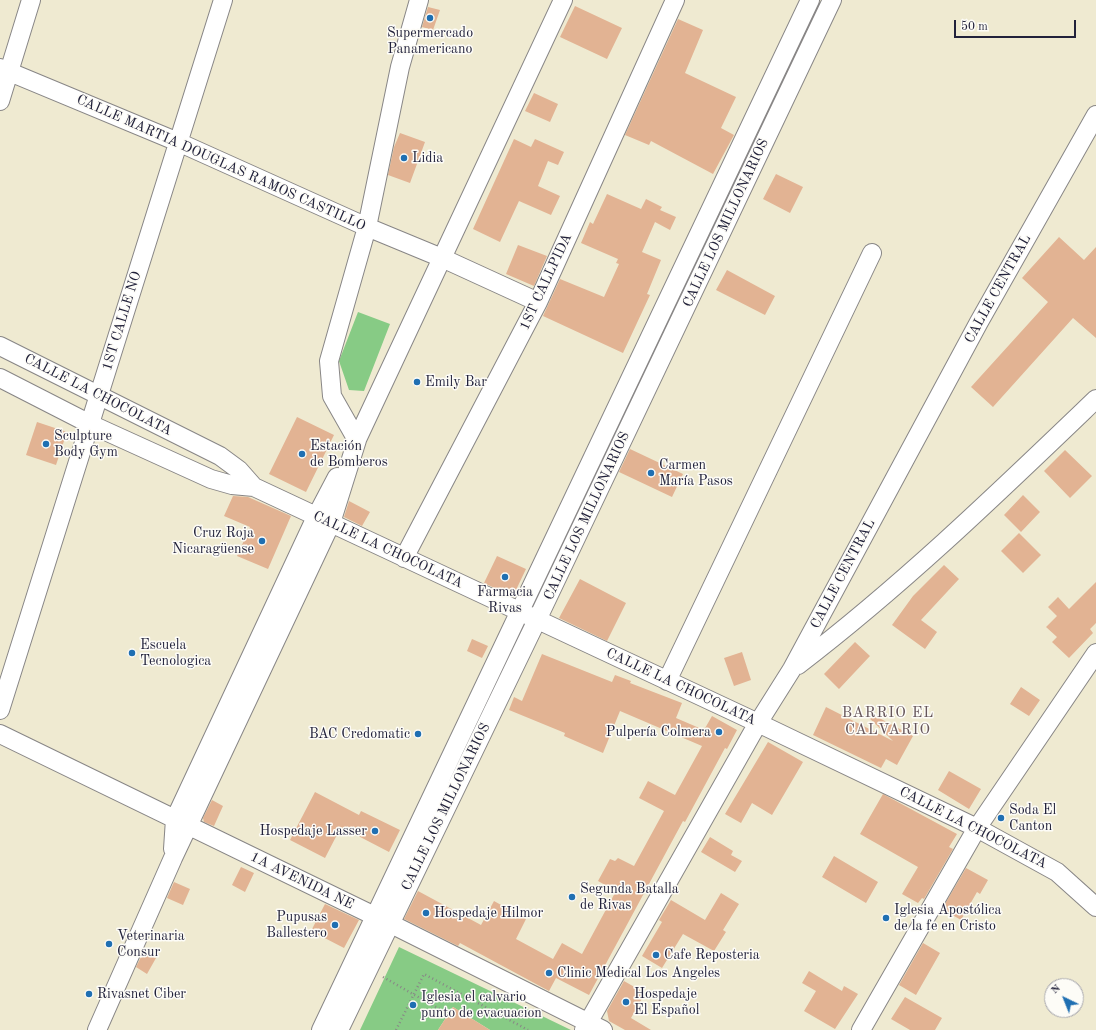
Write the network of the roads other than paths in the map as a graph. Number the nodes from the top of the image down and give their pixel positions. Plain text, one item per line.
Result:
1 (31, 0) edge
2 (223, 0) edge
3 (419, 0) edge
4 (563, 0) edge
5 (675, 0) edge
6 (810, 0) edge
7 (832, 0) edge
8 (4, 70) edge
9 (0, 101) edge
10 (1096, 114) edge
11 (178, 142) junction
12 (367, 227) junction
13 (872, 253) dead end
14 (442, 258) junction
15 (538, 302) junction
16 (0, 346) edge
17 (0, 378) edge
18 (99, 396) junction
19 (1096, 399) edge
20 (90, 424) junction
21 (357, 440) junction
22 (254, 487) junction
23 (324, 520) junction
24 (404, 558) junction
25 (520, 612) junction
26 (537, 620) junction
27 (1096, 653) edge
28 (792, 669) junction
29 (667, 680) junction
30 (0, 710) edge
31 (758, 723) junction
32 (0, 734) edge
33 (182, 822) junction
34 (977, 828) junction
35 (1096, 907) edge
36 (382, 919) junction
37 (592, 1027) edge
38 (97, 1030) edge
39 (321, 1030) edge
40 (339, 1030) edge
41 (861, 1030) edge

1 - 8 street
2 - 11 street, 1ST CALLE NO
3 - 12 street
4 - 14 street
5 - 15 street, 1ST CALLPIDA
6 - 25 street, CALLE LOS MILLONARIOS
7 - 26 street, CALLE LOS MILLONARIOS
8 - 9 street
8 - 11 street, CALLE MARTIA DOUGLAS RAMOS CASTILLO
10 - 28 street, CALLE CENTRAL
11 - 12 street, CALLE MARTIA DOUGLAS RAMOS CASTILLO
11 - 18 street, 1ST CALLE NO
12 - 14 street, CALLE MARTIA DOUGLAS RAMOS CASTILLO
12 - 21 street
13 - 29 street
14 - 15 street, CALLE MARTIA DOUGLAS RAMOS CASTILLO
14 - 21 street
15 - 24 street, 1ST CALLPIDA
16 - 18 street, CALLE LA CHOCOLATA
17 - 20 street, CALLE LA CHOCOLATA
18 - 20 street, 1ST CALLE NO
18 - 22 street, CALLE LA CHOCOLATA
19 - 28 street
20 - 22 street, CALLE LA CHOCOLATA
20 - 30 street, 1ST CALLE NO
21 - 23 street
22 - 23 street, CALLE LA CHOCOLATA
23 - 24 street, CALLE LA CHOCOLATA
23 - 33 street
24 - 25 street, CALLE LA CHOCOLATA
25 - 26 street, CALLE LA CHOCOLATA
25 - 36 street, CALLE LOS MILLONARIOS
26 - 29 street, CALLE LA CHOCOLATA
26 - 36 street, CALLE LOS MILLONARIOS
27 - 34 street
28 - 31 street, CALLE CENTRAL
29 - 31 street, CALLE LA CHOCOLATA
31 - 34 street, CALLE LA CHOCOLATA
31 - 37 street, CALLE CENTRAL
32 - 33 street, 1A AVENIDA NE
33 - 36 street, 1A AVENIDA NE
33 - 38 street
34 - 35 street, CALLE LA CHOCOLATA
34 - 41 street
36 - 37 street, 1A AVENIDA NE
36 - 39 street, CALLE LOS MILLONARIOS
36 - 40 street, CALLE LOS MILLONARIOS

